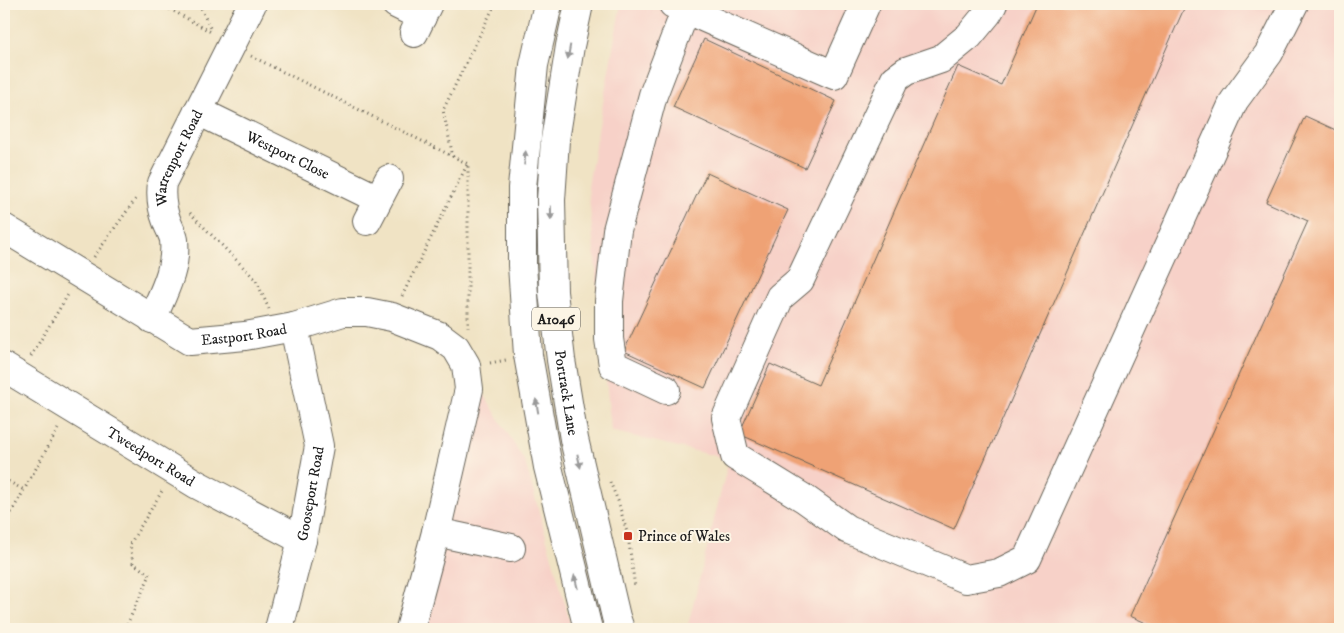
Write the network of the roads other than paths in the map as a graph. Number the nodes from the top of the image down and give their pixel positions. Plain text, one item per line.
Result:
1 (252, 4) edge
2 (396, 4) edge
3 (548, 4) edge
4 (579, 4) edge
5 (866, 4) edge
6 (993, 4) edge
7 (1294, 4) edge
8 (679, 6) edge
9 (422, 18) edge
10 (198, 111) junction
11 (378, 200) dead end
12 (4, 228) edge
13 (152, 319) junction
14 (287, 329) junction
15 (11, 371) edge
16 (666, 390) dead end
17 (436, 532) junction
18 (302, 540) junction
19 (511, 548) dead end
20 (279, 629) edge
21 (410, 629) edge
22 (588, 629) edge
23 (620, 629) edge

1 - 10 street, Warrenport Road
2 - 9 street
22 -> 3 street, Portrack Lane / A1046
4 -> 23 street, Portrack Lane / A1046
5 - 8 street
6 - 7 street
8 - 16 street
10 - 11 street, Westport Close
10 - 13 street, Warrenport Road
12 - 13 street, Eastport Road
13 - 14 street, Eastport Road
14 - 17 street, Eastport Road
14 - 18 street, Gooseport Road
15 - 18 street, Tweedport Road
17 - 19 street
17 - 21 street
18 - 20 street, Gooseport Road

